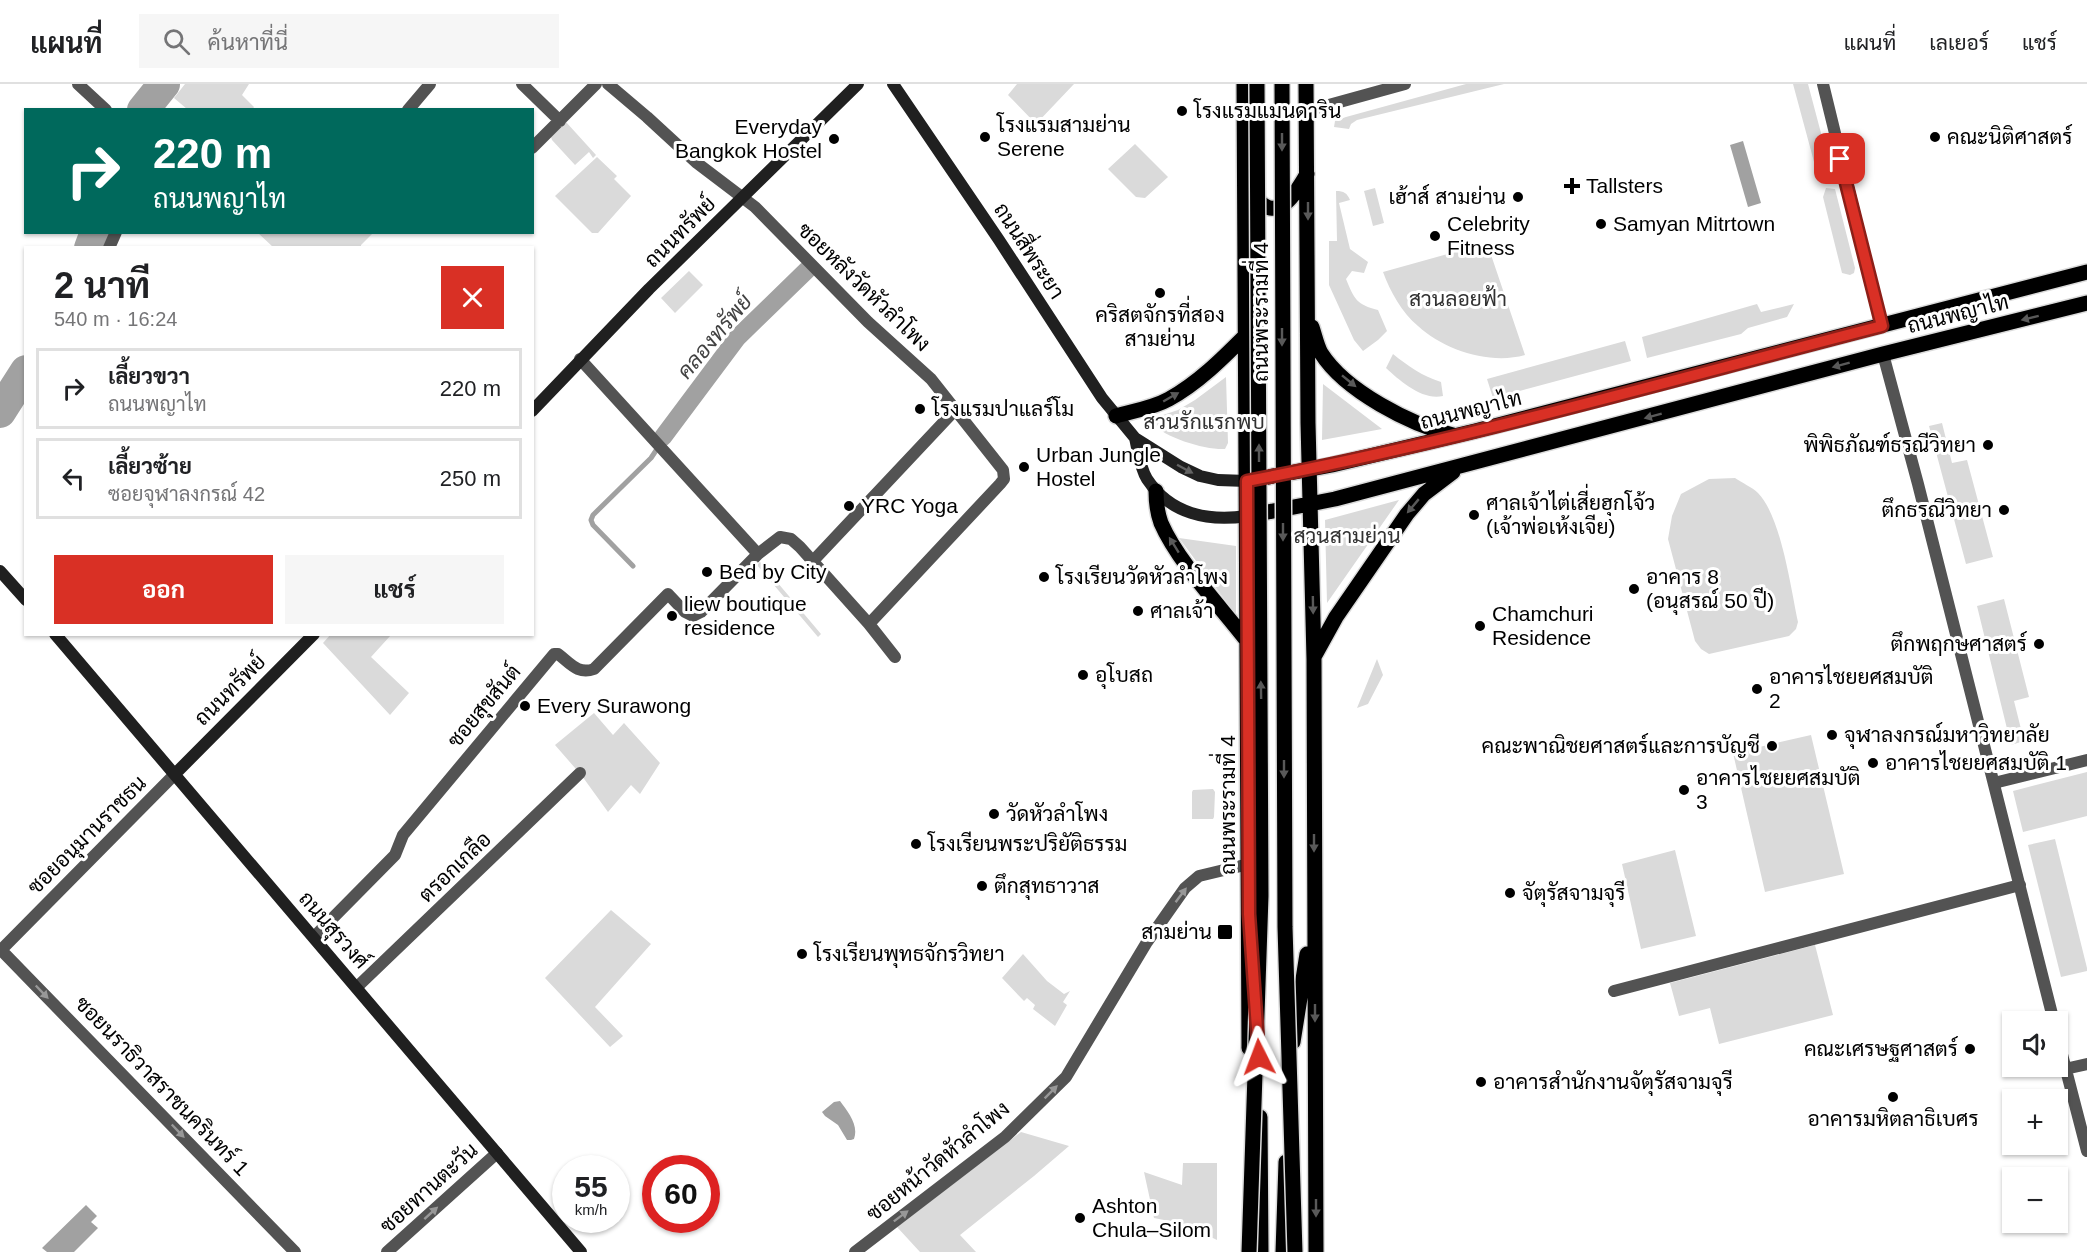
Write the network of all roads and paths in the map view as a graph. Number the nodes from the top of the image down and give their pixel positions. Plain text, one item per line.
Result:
1 (78, 84) edge
2 (430, 84) edge
3 (522, 84) edge
4 (596, 84) edge
5 (608, 84) edge
6 (858, 84) edge
7 (892, 84) edge
8 (1244, 84) edge
9 (1257, 84) edge
10 (1282, 84) edge
11 (1306, 84) edge
12 (1405, 84) edge
13 (1822, 84) edge
14 (104, 108) edge
15 (410, 108) edge
16 (1306, 111) junction
17 (560, 120) junction
18 (534, 146) edge
19 (1307, 173) junction
20 (1245, 174) junction
21 (742, 198) junction
22 (2087, 272) edge
23 (2087, 303) edge
24 (1308, 316) junction
25 (1882, 326) junction
26 (1245, 336) junction
27 (1883, 354) junction
28 (580, 359) junction
29 (534, 409) edge
30 (956, 409) junction
31 (1116, 416) junction
32 (1455, 436) junction
33 (1135, 438) junction
34 (1457, 468) junction
35 (1309, 470) junction
36 (1247, 481) junction
37 (1156, 491) junction
38 (1310, 504) junction
39 (1247, 516) junction
40 (758, 554) junction
41 (812, 562) junction
42 (0, 571) edge
43 (24, 598) edge
44 (868, 624) junction
45 (57, 636) edge
46 (312, 636) edge
47 (1247, 641) junction
48 (895, 657) dead end
49 (1314, 658) junction
50 (2087, 760) edge
51 (580, 773) dead end
52 (174, 774) junction
53 (1994, 783) junction
54 (1249, 864) junction
55 (2020, 885) junction
56 (1314, 912) junction
57 (1249, 914) junction
58 (314, 937) junction
59 (1, 949) edge
60 (357, 987) junction
61 (1614, 991) dead end
62 (2051, 1011) edge
63 (2087, 1064) edge
64 (2068, 1068) edge
65 (2067, 1077) edge
66 (2087, 1150) edge
67 (497, 1153) junction
68 (295, 1252) edge
69 (387, 1252) edge
70 (581, 1252) edge
71 (855, 1252) edge
72 (1249, 1252) edge
73 (1261, 1252) edge
74 (1283, 1252) edge
75 (1296, 1252) edge
76 (1316, 1252) edge

1 - 14 street
2 - 15 street
3 - 17 street
4 - 17 street
5 - 21 street, ซอยหลังวัดหัวลำโพง
6 - 21 main road, ถนนทรัพย์
7 - 31 main road, ถนนสี่พระยา
8 - 20 main road, ถนนพระรามที่ 4
72 -> 9 main road, ถนนพระรามที่ 4, bridge
10 -> 75 main road, ถนนพระรามที่ 4, bridge
11 - 16 main road
12 - 16 street
13 - 25 street
16 - 19 main road
17 - 18 street
19 - 20 main road
19 -> 24 main road
20 - 26 main road, ถนนพระรามที่ 4
21 - 28 main road, ถนนทรัพย์
21 - 30 street, ซอยหลังวัดหัวลำโพง
22 - 25 main road, ถนนพญาไท
23 -> 27 main road, ถนนพญาไท
24 -> 32 main road
24 - 35 main road
25 - 32 main road, ถนนพญาไท
31 -> 26 main road
26 - 36 main road, ถนนพระรามที่ 4
27 -> 34 main road, ถนนพญาไท
27 - 53 street
28 - 29 main road, ถนนทรัพย์
28 - 40 street
30 - 41 street
30 - 44 street, ซอยหลังวัดหัวลำโพง
31 - 33 main road, ถนนสี่พระยา
32 - 35 main road, ถนนพญาไท
33 -> 36 main road, ถนนสี่พระยา
33 - 37 main road, ถนนสี่พระยา
34 - 38 main road, ถนนพญาไท
34 -> 49 main road
35 - 36 main road, ถนนพญาไท
35 - 38 main road
36 - 39 main road, ถนนพระรามที่ 4
37 - 39 main road, ถนนสี่พระยา
47 -> 37 main road
38 - 39 main road, ถนนพญาไท
38 -> 49 main road
39 - 47 main road, ถนนพระรามที่ 4
40 - 41 street, ซอยสุขสันต์
40 - 58 street, ซอยสุขสันต์
41 - 44 street, ซอยสุขสันต์
42 - 43 main road
44 - 48 street, ซอยสุขสันต์
45 - 52 main road, ถนนสุรวงศ์
46 - 52 main road, ถนนทรัพย์
47 - 54 main road, ถนนพระรามที่ 4
49 -> 56 main road
50 - 53 street
51 - 60 street, ตรอกเกลือ
52 - 58 main road, ถนนสุรวงศ์
52 - 59 street, ซอยอนุมานราชธน
53 - 55 street
54 - 57 main road, ถนนพระรามที่ 4
71 -> 54 street, ซอยหน้าวัดหัวลำโพง
55 - 61 street
55 - 62 street
56 - 74 main road
56 -> 76 main road
57 - 72 main road, ถนนพระรามที่ 4
57 - 73 main road, ถนนพระรามที่ 4
58 - 60 main road, ถนนสุรวงศ์
59 -> 68 street, ซอยนราธิวาสราชนครินทร์ 1
60 - 67 main road, ถนนสุรวงศ์
63 - 64 street
65 - 66 street
69 -> 67 street, ซอยทานตะวัน
67 - 70 main road, ถนนสุรวงศ์

